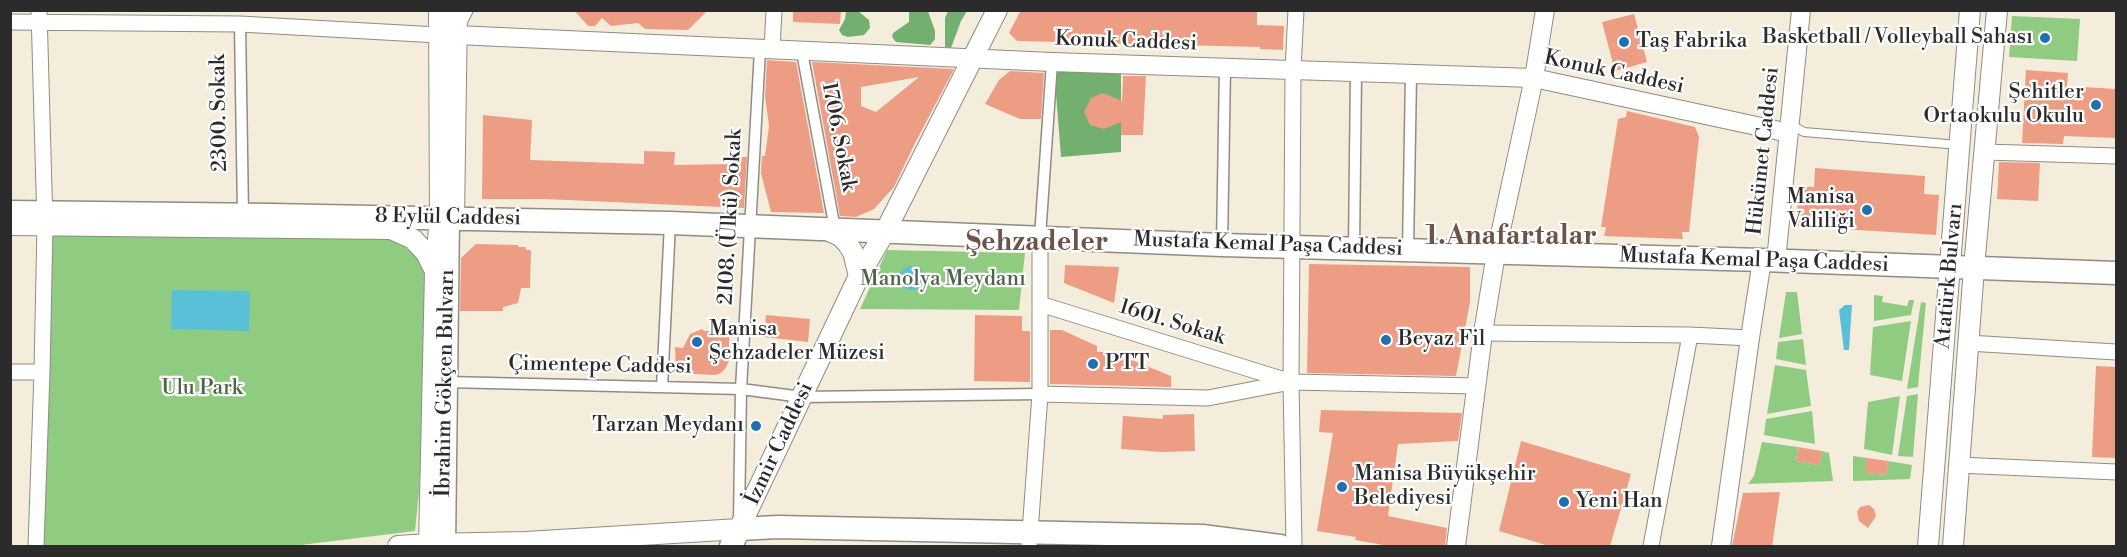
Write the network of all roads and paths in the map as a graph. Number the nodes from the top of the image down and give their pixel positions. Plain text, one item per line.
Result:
1 (439, 10) edge
2 (457, 10) edge
3 (469, 10) edge
4 (774, 10) edge
5 (997, 10) edge
6 (1296, 10) edge
7 (1545, 10) edge
8 (1801, 10) edge
9 (1970, 10) edge
10 (1997, 10) edge
11 (39, 16) edge
12 (240, 17) edge
13 (10, 22) edge
14 (447, 36) junction
15 (766, 50) junction
16 (802, 52) junction
17 (973, 59) junction
18 (1052, 62) junction
19 (1225, 67) junction
20 (1293, 69) junction
21 (1356, 72) junction
22 (1411, 74) junction
23 (1534, 78) junction
24 (1793, 131) junction
25 (1960, 147) junction
26 (1985, 153) junction
27 (2116, 156) edge
28 (10, 212) edge
29 (243, 215) junction
30 (448, 218) junction
31 (45, 219) junction
32 (670, 223) junction
33 (10, 225) edge
34 (751, 226) junction
35 (830, 229) junction
36 (886, 230) junction
37 (1040, 237) junction
38 (1222, 244) junction
39 (1293, 246) junction
40 (1354, 248) junction
41 (1408, 250) junction
42 (1496, 253) junction
43 (1769, 260) junction
44 (1950, 267) junction
45 (1974, 268) junction
46 (435, 271) junction
47 (2116, 273) edge
48 (860, 276) junction
49 (1040, 304) junction
50 (1483, 333) junction
51 (1690, 335) junction
52 (1749, 338) junction
53 (1968, 343) junction
54 (2116, 352) edge
55 (10, 372) edge
56 (42, 372) junction
57 (447, 382) junction
58 (1291, 382) junction
59 (1477, 386) junction
60 (662, 387) junction
61 (741, 389) junction
62 (1040, 394) junction
63 (802, 397) junction
64 (1958, 465) junction
65 (2116, 472) edge
66 (735, 538) edge
67 (1029, 540) edge
68 (1201, 541) edge
69 (527, 544) edge
70 (432, 545) edge
71 (36, 546) edge
72 (398, 546) edge
73 (1279, 546) edge
74 (1294, 546) edge
75 (1456, 546) edge
76 (1651, 546) edge
77 (1721, 546) edge
78 (1928, 546) edge
79 (1953, 546) edge

1 - 14 main road, İbrahim Gökçen Bulvarı
2 - 14 main road, İbrahim Gökçen Bulvarı
3 - 14 lane
4 - 15 street
5 - 17 main road, İzmir Caddesi
6 - 20 street
7 - 23 street
8 - 24 street, Hükümet Caddesi
9 - 25 main road, Atatürk Bulvarı
10 - 26 main road, Atatürk Bulvarı
11 - 12 street, Konuk Caddesi
11 - 13 street, Konuk Caddesi
11 - 31 street
12 - 14 street, Konuk Caddesi
12 - 29 street, 2300. Sokak
14 - 15 street, Konuk Caddesi
14 - 30 main road, İbrahim Gökçen Bulvarı
15 - 16 street, Konuk Caddesi
15 - 34 street, 2108. (Ülkü) Sokak
16 - 17 street, Konuk Caddesi
16 - 35 street, 1706. Sokak
17 - 18 street, Konuk Caddesi
17 - 36 main road, İzmir Caddesi
18 - 19 street, Konuk Caddesi
18 - 37 street
19 - 20 street, Konuk Caddesi
19 - 38 street
20 - 21 street, Konuk Caddesi
20 - 39 street
21 - 22 street, Konuk Caddesi
21 - 40 street
22 - 23 street, Konuk Caddesi
22 - 41 street
23 - 24 street, Konuk Caddesi
23 - 42 street
24 - 25 lane
24 - 43 street, Hükümet Caddesi
25 - 26 main road
25 - 44 main road, Atatürk Bulvarı
26 - 27 street
26 - 45 main road, Atatürk Bulvarı
28 - 31 main road, 8 Eylül Caddesi
29 - 30 main road, 8 Eylül Caddesi
29 - 31 main road, 8 Eylül Caddesi
30 - 32 main road, 8 Eylül Caddesi
30 - 46 main road
30 - 57 main road, İbrahim Gökçen Bulvarı
31 - 33 main road
31 - 46 main road
31 - 56 street
32 - 34 main road, 8 Eylül Caddesi
32 - 60 street
34 - 35 main road, 8 Eylül Caddesi
34 - 61 street, 2108. (Ülkü) Sokak
35 - 36 main road, 8 Eylül Caddesi
35 - 48 main road
36 - 37 main road, Mustafa Kemal Paşa Caddesi
36 - 48 main road, İzmir Caddesi
37 - 38 main road, Mustafa Kemal Paşa Caddesi
37 - 49 street
38 - 39 main road, Mustafa Kemal Paşa Caddesi
39 - 40 main road, Mustafa Kemal Paşa Caddesi
39 - 58 street
40 - 41 main road, Mustafa Kemal Paşa Caddesi
41 - 42 main road, Mustafa Kemal Paşa Caddesi
42 - 43 main road, Mustafa Kemal Paşa Caddesi
42 - 50 street
43 - 44 main road, Mustafa Kemal Paşa Caddesi
43 - 52 street, Hükümet Caddesi
44 - 45 main road, Mustafa Kemal Paşa Caddesi
44 - 78 main road, Atatürk Bulvarı
45 - 47 main road, Mustafa Kemal Paşa Caddesi
45 - 53 main road, Atatürk Bulvarı
46 - 70 main road
48 - 63 main road, İzmir Caddesi
49 - 58 street, 1601. Sokak
49 - 62 street
50 - 51 street
50 - 59 street
51 - 52 street
51 - 76 street
52 - 77 street, Hükümet Caddesi
53 - 54 street
53 - 64 main road, Atatürk Bulvarı
55 - 56 street
56 - 71 street
57 - 60 street, Çimentepe Caddesi
57 - 70 main road, İbrahim Gökçen Bulvarı
58 - 59 street
58 - 62 street
58 - 74 street
59 - 75 street
60 - 61 street, Çimentepe Caddesi
61 - 63 street, Çimentepe Caddesi
61 - 66 street, 2108. (Ülkü) Sokak
62 - 63 street, Çimentepe Caddesi
62 - 67 street
63 - 66 main road, İzmir Caddesi
64 - 65 street
64 - 79 main road, Atatürk Bulvarı
66 - 67 main road
66 - 69 main road
67 - 68 main road
68 - 73 main road
69 - 70 main road
70 - 72 main road

